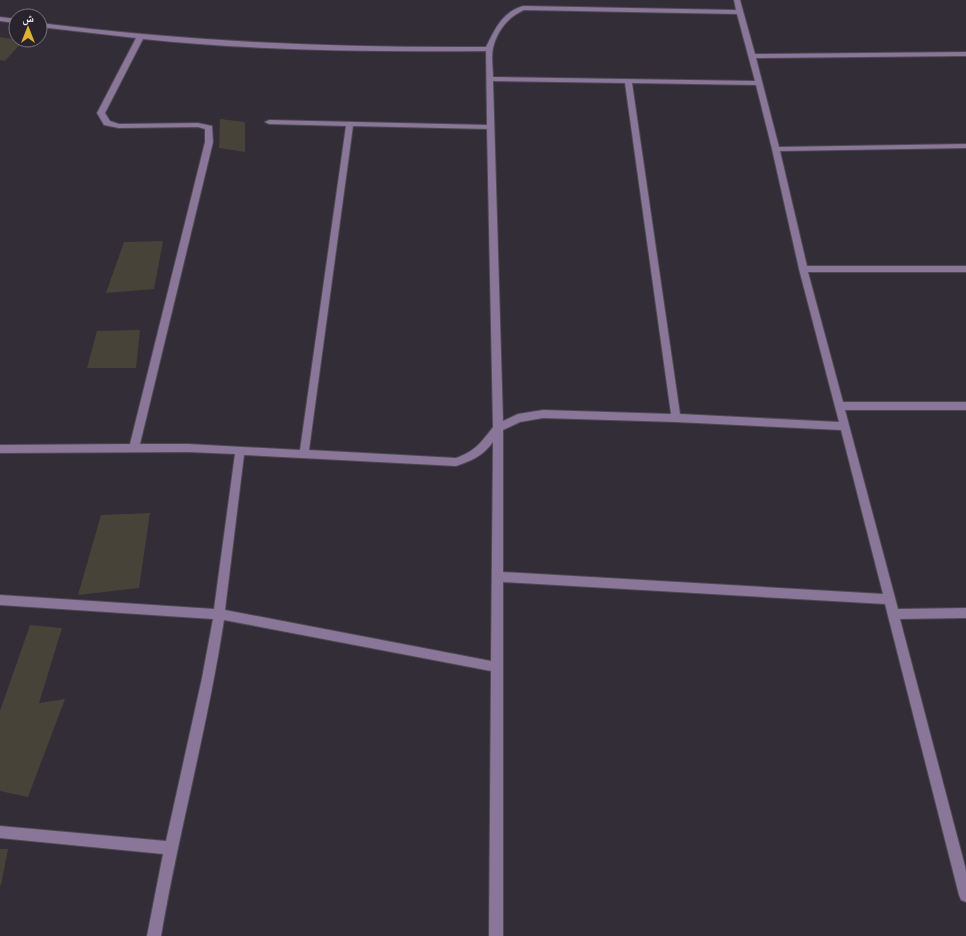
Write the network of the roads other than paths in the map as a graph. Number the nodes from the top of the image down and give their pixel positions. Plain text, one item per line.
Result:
1 (737, 0) edge
2 (741, 12) junction
3 (48, 26) edge
4 (140, 38) junction
5 (489, 49) junction
6 (966, 54) edge
7 (751, 56) junction
8 (490, 79) junction
9 (628, 81) junction
10 (758, 83) junction
11 (269, 122) dead end
12 (350, 123) junction
13 (491, 127) junction
14 (966, 146) edge
15 (776, 149) junction
16 (803, 269) junction
17 (966, 269) edge
18 (840, 406) junction
19 (966, 406) edge
20 (676, 418) junction
21 (845, 426) junction
22 (498, 428) junction
23 (134, 448) junction
24 (0, 449) edge
25 (240, 451) junction
26 (304, 454) junction
27 (498, 578) junction
28 (890, 599) junction
29 (0, 600) edge
30 (966, 613) edge
31 (218, 614) junction
32 (894, 614) junction
33 (497, 667) junction
34 (0, 832) edge
35 (171, 848) junction
36 (963, 870) edge
37 (966, 895) edge
38 (154, 936) edge
39 (496, 936) edge

1 - 2 street
2 - 5 street
2 - 7 street
3 - 4 street
4 - 5 street
4 - 23 street
5 - 8 street
6 - 7 street
7 - 10 street
8 - 9 street
8 - 13 street
9 - 10 street
9 - 20 street
10 - 15 street
11 - 12 street
12 - 13 street
12 - 26 street
13 - 22 street
14 - 15 street
15 - 16 street
16 - 17 street
16 - 18 street
18 - 19 street
18 - 21 street
20 - 21 street
20 - 22 street
21 - 28 street
22 - 26 street
22 - 27 street
23 - 24 street
23 - 25 street
25 - 26 street
25 - 31 street
27 - 28 street
27 - 33 street
28 - 32 street
29 - 31 street
30 - 32 street
31 - 33 street
31 - 35 street
32 - 36 street
33 - 39 street
34 - 35 street
35 - 38 street
36 - 37 street

